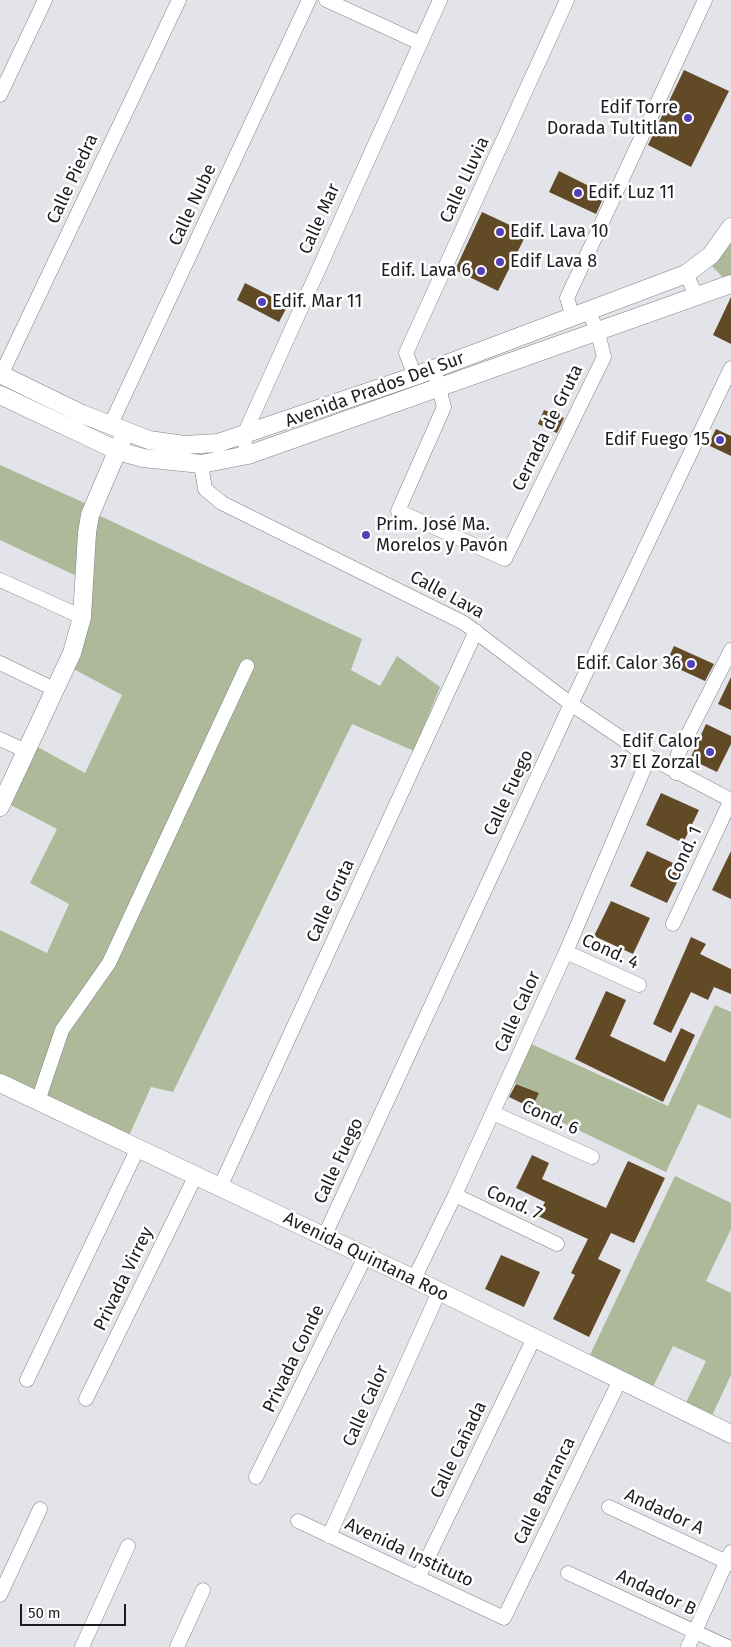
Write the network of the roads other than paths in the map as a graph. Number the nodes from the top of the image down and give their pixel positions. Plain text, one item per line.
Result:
1 (45, 0) edge
2 (179, 0) edge
3 (309, 0) edge
4 (326, 0) edge
5 (440, 0) edge
6 (568, 0) edge
7 (705, 0) edge
8 (420, 43) junction
9 (0, 95) edge
10 (731, 227) edge
11 (686, 274) junction
12 (731, 284) edge
13 (697, 297) junction
14 (581, 314) junction
15 (598, 333) junction
16 (731, 368) edge
17 (434, 369) junction
18 (1, 375) edge
19 (415, 376) junction
20 (440, 388) junction
21 (0, 395) edge
22 (118, 429) junction
23 (243, 436) junction
24 (118, 451) junction
25 (248, 455) junction
26 (201, 464) junction
27 (0, 580) edge
28 (82, 617) junction
29 (476, 631) junction
30 (731, 650) edge
31 (0, 663) edge
32 (247, 666) dead end
33 (56, 690) junction
34 (571, 704) junction
35 (0, 739) edge
36 (26, 752) junction
37 (649, 758) junction
38 (676, 773) junction
39 (731, 800) edge
40 (0, 806) edge
41 (674, 924) dead end
42 (566, 952) junction
43 (639, 985) dead end
44 (0, 1083) edge
45 (38, 1101) junction
46 (493, 1113) junction
47 (138, 1148) junction
48 (592, 1157) dead end
49 (196, 1175) junction
50 (220, 1187) junction
51 (455, 1196) junction
52 (324, 1236) junction
53 (557, 1244) dead end
54 (366, 1257) junction
55 (414, 1279) junction
56 (438, 1292) junction
57 (534, 1338) junction
58 (27, 1380) dead end
59 (620, 1380) junction
60 (86, 1399) dead end
61 (731, 1434) edge
62 (256, 1477) dead end
63 (608, 1507) dead end
64 (40, 1509) dead end
65 (298, 1521) dead end
66 (328, 1536) junction
67 (128, 1546) dead end
68 (730, 1559) edge
69 (568, 1573) dead end
70 (418, 1578) junction
71 (203, 1590) dead end
72 (0, 1595) edge
73 (504, 1618) joint
74 (695, 1631) junction
75 (82, 1647) edge
76 (177, 1647) edge
77 (688, 1647) edge
78 (728, 1647) edge

1 - 9 street
2 - 18 street, Calle Piedra
3 - 22 street, Calle Nube
4 - 8 street
5 - 8 street, Calle Mar
6 - 19 street, Calle Lluvia
7 - 14 street, Cerrada de Gruta
8 - 23 street, Calle Mar
10 - 11 main road, Avenida Prados Del Sur
11 - 13 street
11 - 14 main road, Avenida Prados Del Sur
12 - 13 main road, Avenida Prados Del Sur
13 - 15 main road, Avenida Prados Del Sur
14 - 15 street, Cerrada de Gruta
14 - 17 main road, Avenida Prados Del Sur
15 - 20 main road, Avenida Prados Del Sur
15 - 20 street, Cerrada de Gruta
16 - 34 street, Calle Fuego
17 - 19 main road, Avenida Prados Del Sur
17 - 20 street, Cerrada de Gruta
18 - 22 main road, Avenida Prados Del Sur
19 - 23 main road, Avenida Prados Del Sur
20 - 25 main road, Avenida Prados Del Sur
21 - 24 main road, Avenida Prados Del Sur
22 - 23 main road, Avenida Prados Del Sur
22 - 24 main road
23 - 25 street
24 - 26 main road, Avenida Prados Del Sur
24 - 28 main road
25 - 26 main road, Avenida Prados Del Sur
26 - 29 street, Calle Lava
27 - 28 street
28 - 33 main road
29 - 34 street, Calle Lava
29 - 50 street, Calle Gruta
30 - 38 street
31 - 33 street
32 - 45 street
33 - 36 main road
34 - 37 street, Calle Lava
34 - 52 street, Calle Fuego
35 - 36 street
36 - 40 main road
37 - 38 street, Calle Lava
37 - 42 street, Calle Calor
38 - 39 street, Calle Lava
39 - 41 street, Cond. 1
42 - 43 street, Cond. 4
42 - 46 street, Calle Calor
44 - 45 main road, Avenida Quintana Roo
45 - 47 main road, Avenida Quintana Roo
46 - 48 street, Cond. 6
46 - 51 street, Calle Calor
47 - 49 main road, Avenida Quintana Roo
47 - 58 street
49 - 50 main road, Avenida Quintana Roo
49 - 60 street, Privada Virrey
50 - 52 main road, Avenida Quintana Roo
51 - 53 street, Cond. 7
51 - 55 street, Calle Calor
52 - 54 main road, Avenida Quintana Roo
54 - 55 main road, Avenida Quintana Roo
54 - 62 street, Privada Conde
55 - 56 main road, Avenida Quintana Roo
56 - 57 main road, Avenida Quintana Roo
56 - 66 street, Calle Calor
57 - 59 main road, Avenida Quintana Roo
57 - 70 street, Calle Cañada
59 - 61 main road, Avenida Quintana Roo
59 - 73 street, Calle Barranca
63 - 68 street, Andador A
64 - 72 street
65 - 66 street, Avenida Instituto
66 - 70 street, Avenida Instituto
67 - 75 street
68 - 74 street
69 - 74 street, Andador B
70 - 73 street, Avenida Instituto
71 - 76 street
74 - 77 street
74 - 78 street, Andador B

